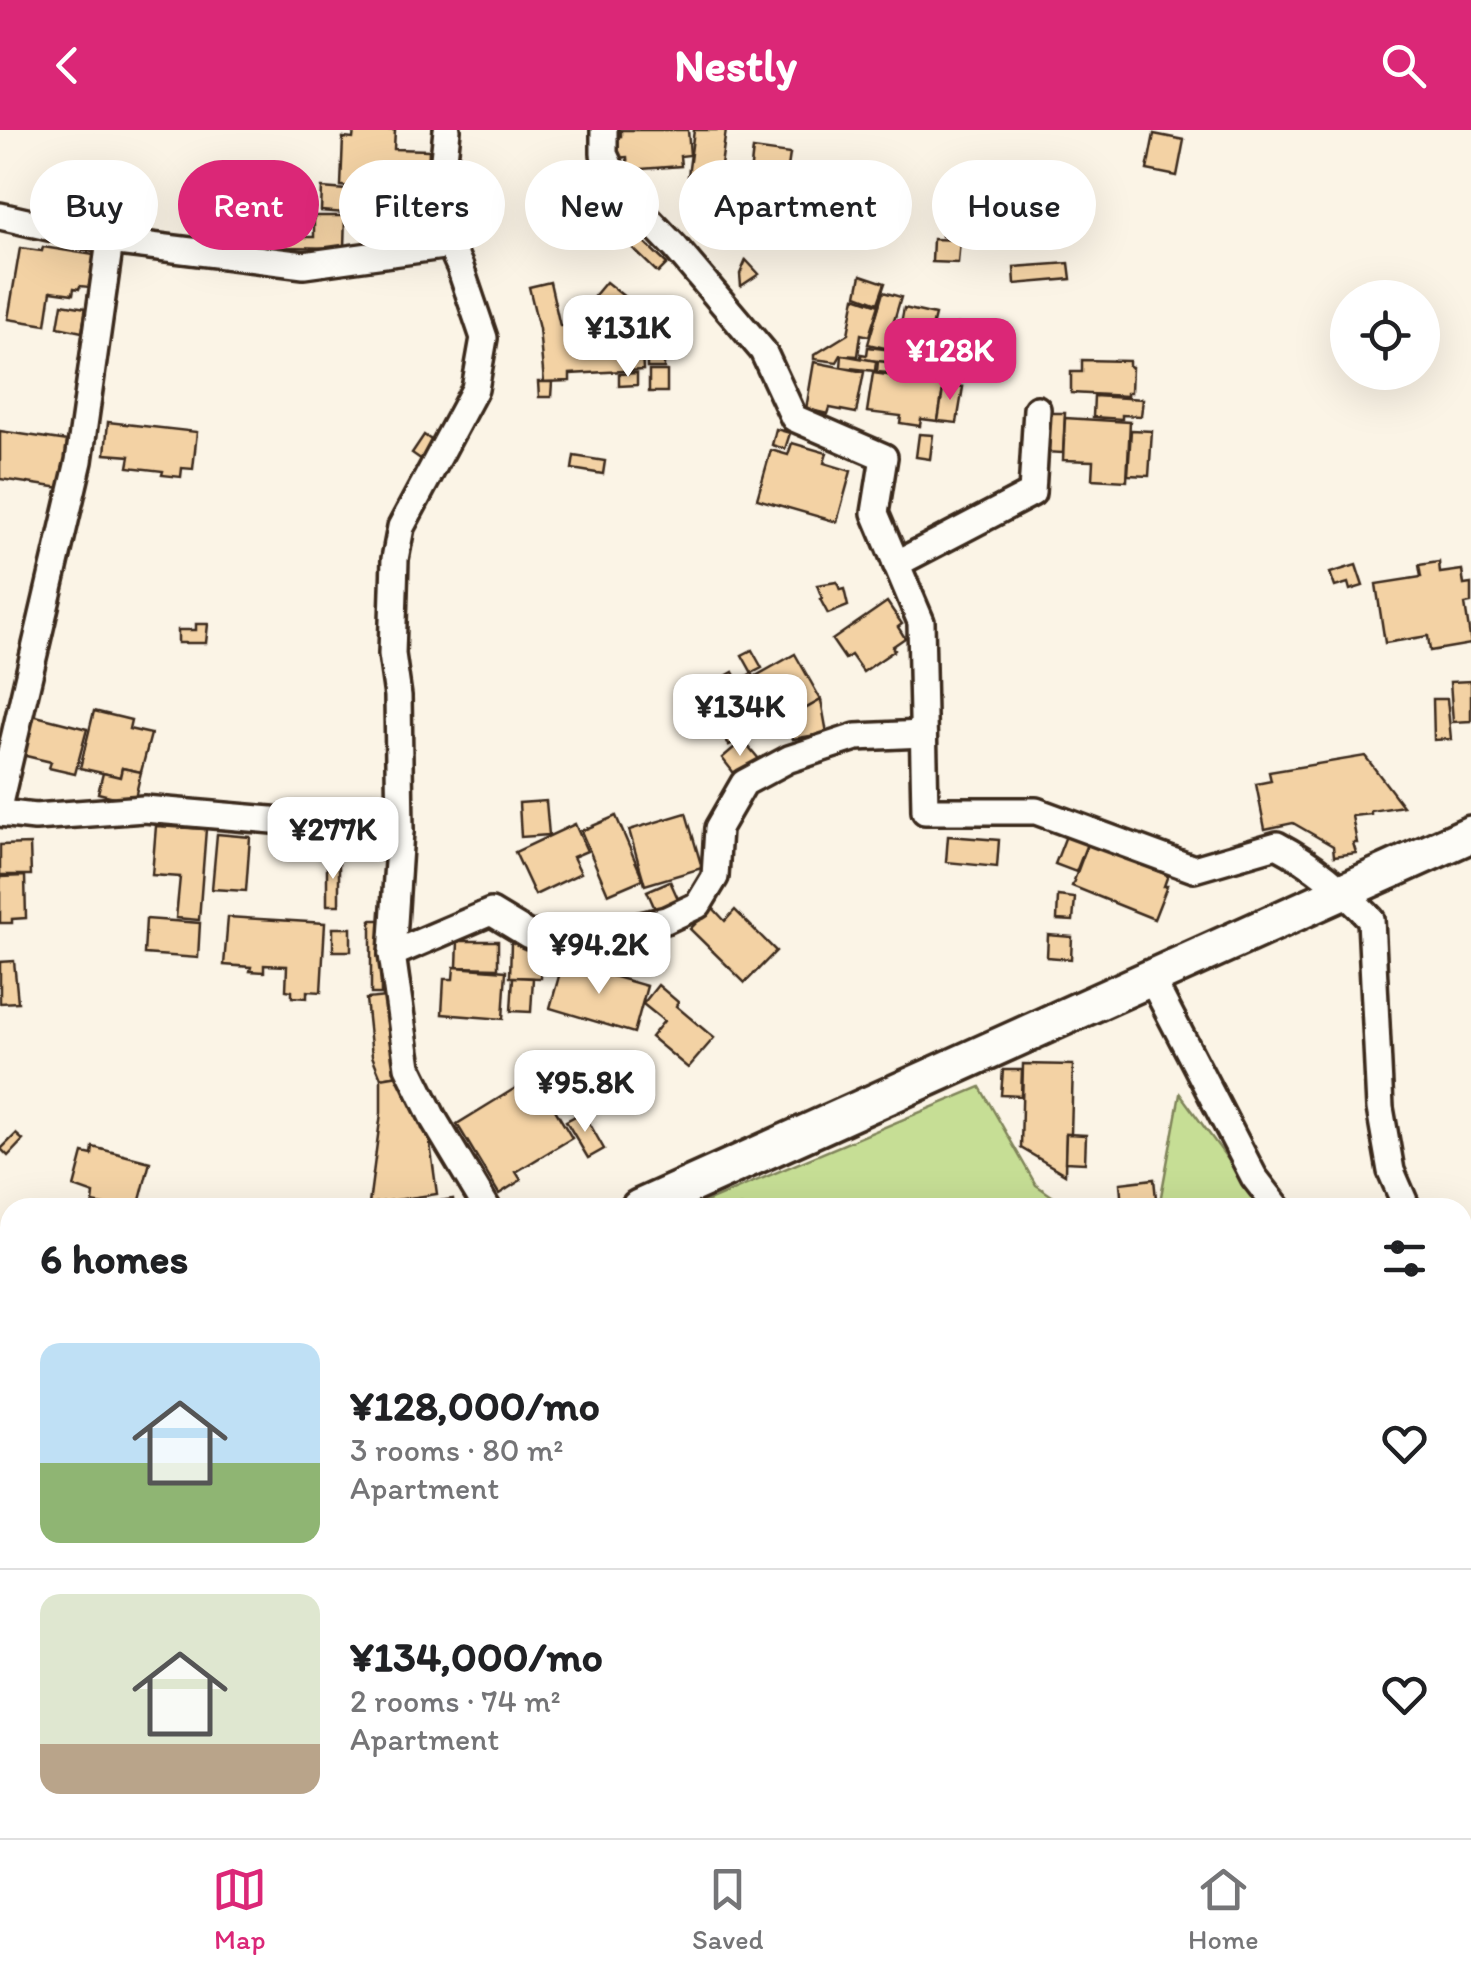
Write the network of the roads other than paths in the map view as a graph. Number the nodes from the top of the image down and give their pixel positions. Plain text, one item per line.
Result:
1 (447, 130) edge
2 (604, 130) edge
3 (444, 160) edge
4 (0, 216) edge
5 (30, 223) edge
6 (158, 248) edge
7 (109, 250) edge
8 (414, 250) edge
9 (452, 250) edge
10 (1037, 410) dead end
11 (896, 564) junction
12 (923, 734) junction
13 (0, 800) edge
14 (0, 813) edge
15 (400, 831) junction
16 (1471, 834) edge
17 (1345, 891) junction
18 (392, 954) junction
19 (1151, 978) junction
20 (481, 1198) edge
21 (661, 1198) edge
22 (1270, 1198) edge
23 (1403, 1198) edge

1 - 3 street
2 - 11 street
4 - 5 street
6 - 8 street
7 - 13 street
9 - 15 street
10 - 11 street
11 - 12 street
12 - 17 street
12 - 18 street
14 - 15 street
15 - 18 street
16 - 17 street
17 - 19 street
17 - 23 street
18 - 20 street
19 - 21 street
19 - 22 street

